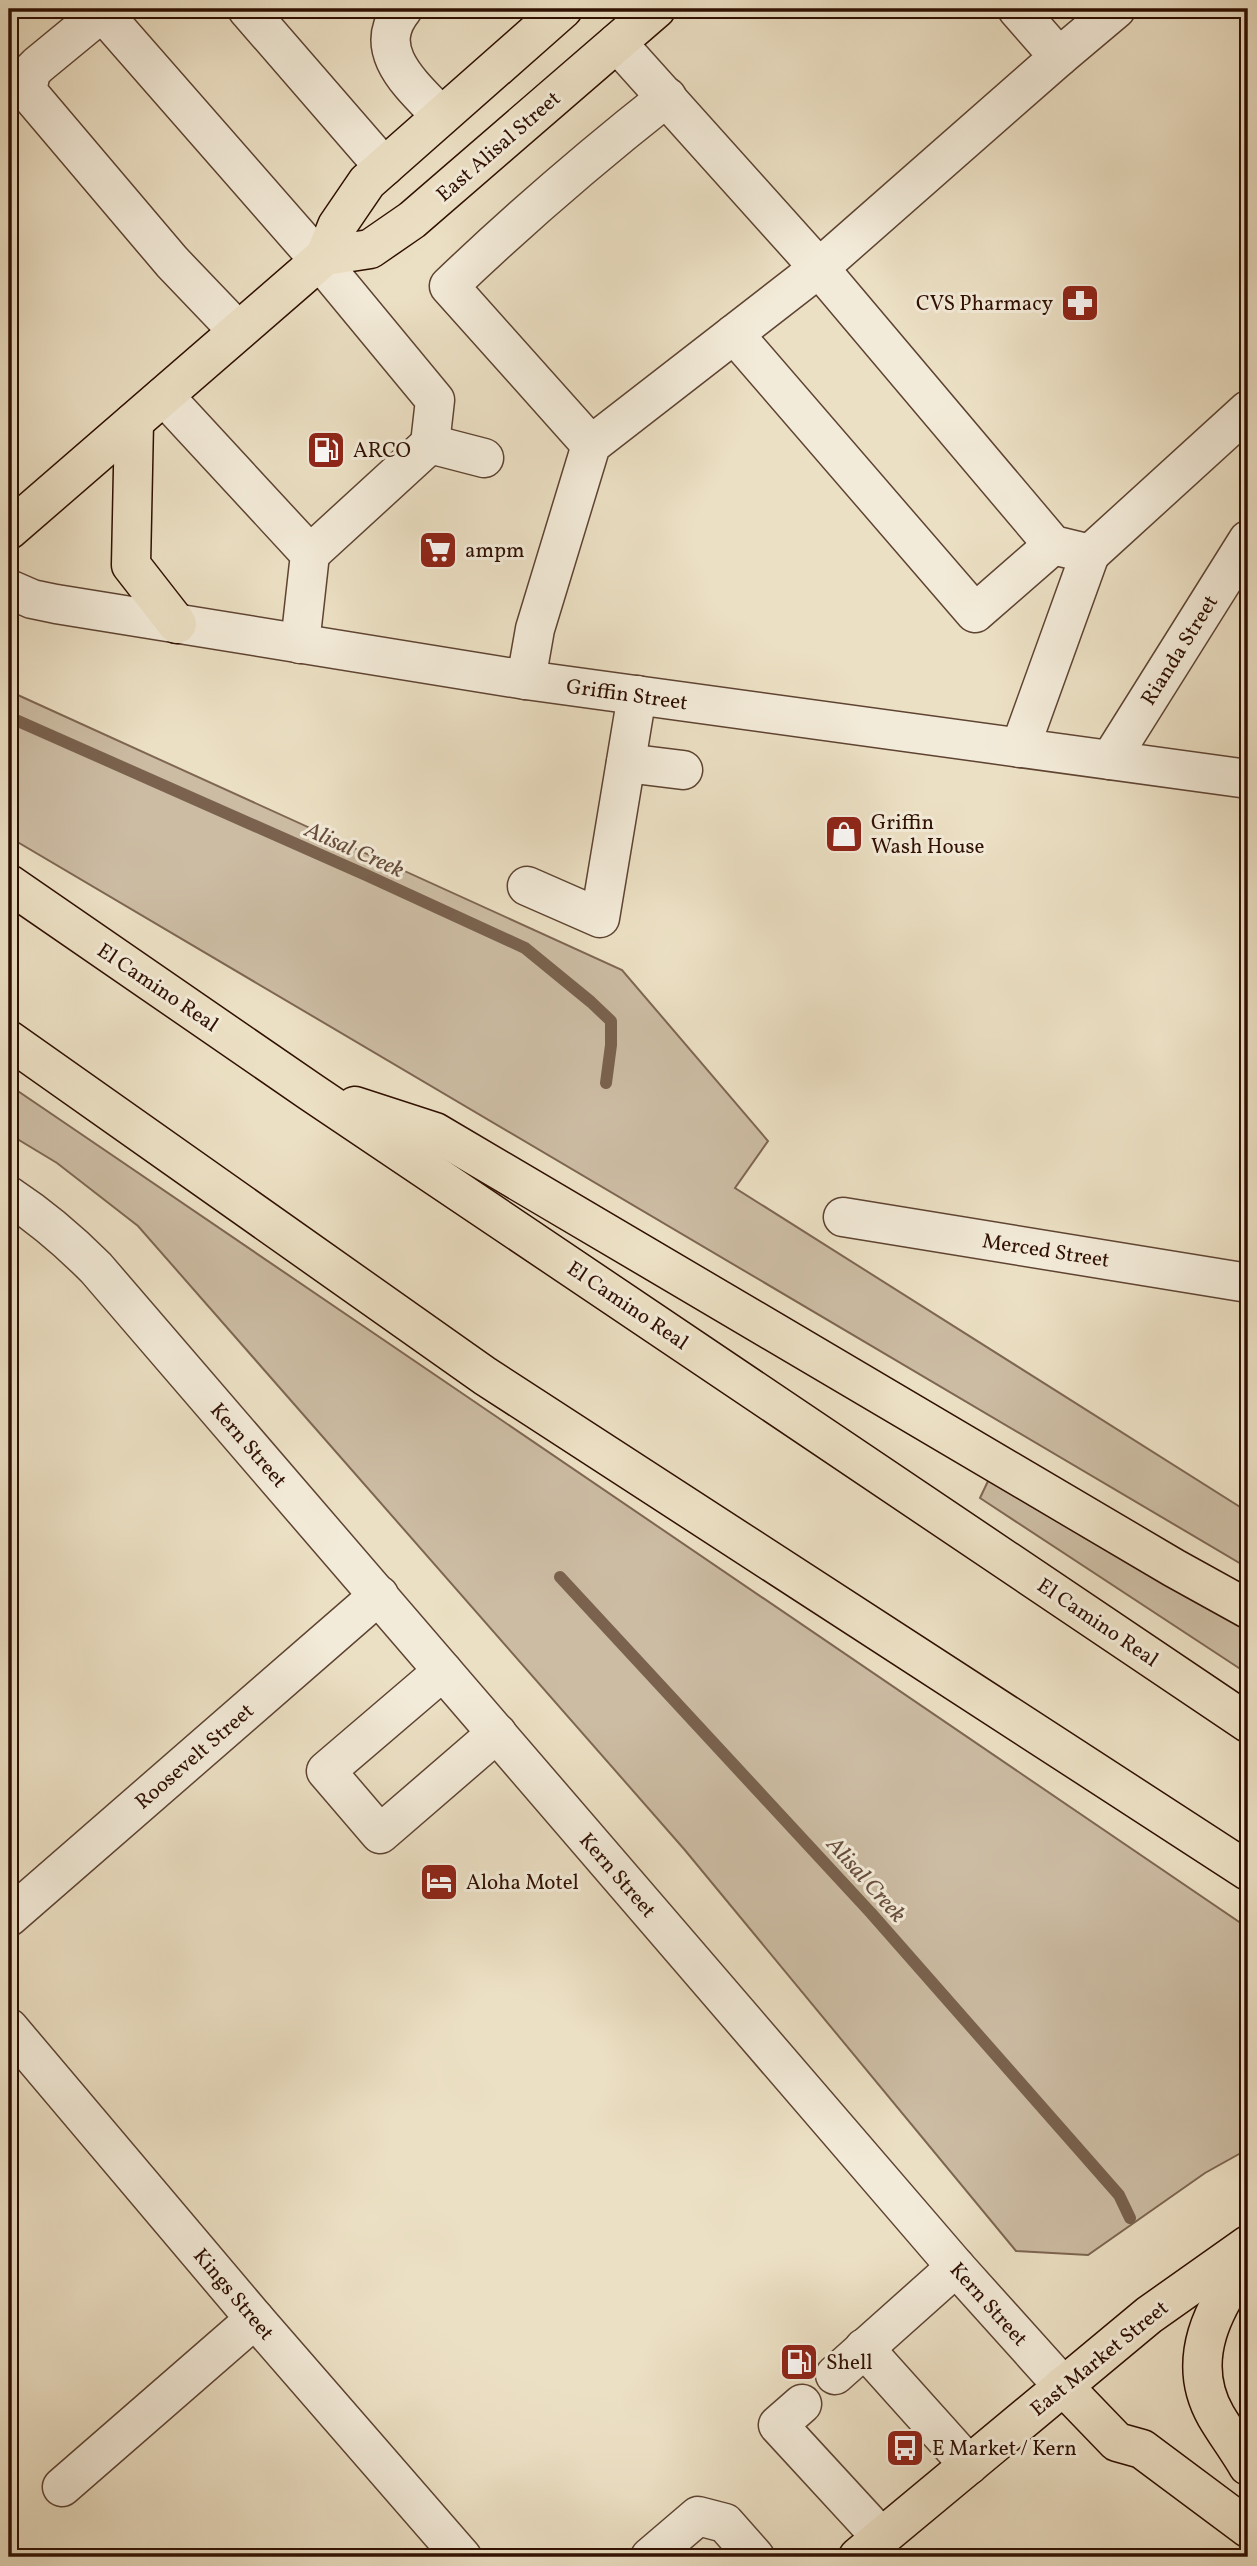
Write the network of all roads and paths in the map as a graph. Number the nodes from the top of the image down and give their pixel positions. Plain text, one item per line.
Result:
1 (247, 9) edge
2 (404, 9) edge
3 (563, 9) edge
4 (656, 9) edge
5 (1017, 9) edge
6 (1116, 9) edge
7 (104, 10) edge
8 (617, 43) junction
9 (1059, 57) junction
10 (667, 97) junction
11 (441, 116) junction
12 (384, 167) junction
13 (323, 259) junction
14 (818, 268) junction
15 (238, 331) junction
16 (734, 334) junction
17 (164, 396) junction
18 (1248, 410) edge
19 (134, 422) junction
20 (430, 444) junction
21 (591, 445) junction
22 (484, 458) dead end
23 (9, 530) edge
24 (1248, 540) edge
25 (1053, 545) junction
26 (310, 554) junction
27 (1090, 554) junction
28 (9, 589) edge
29 (177, 624) junction
30 (300, 644) junction
31 (527, 680) junction
32 (637, 695) junction
33 (1020, 748) junction
34 (1110, 760) junction
35 (626, 763) junction
36 (683, 770) dead end
37 (1248, 779) edge
38 (9, 884) edge
39 (527, 886) dead end
40 (9, 1040) edge
41 (312, 1092) junction
42 (9, 1196) edge
43 (843, 1217) dead end
44 (1248, 1283) edge
45 (379, 1595) junction
46 (1248, 1609) edge
47 (443, 1671) junction
48 (1248, 1723) edge
49 (497, 1733) junction
50 (1248, 1871) edge
51 (9, 1917) edge
52 (9, 2028) edge
53 (1248, 2245) edge
54 (1248, 2259) edge
55 (956, 2267) junction
56 (255, 2319) junction
57 (864, 2348) junction
58 (835, 2375) dead end
59 (1063, 2386) junction
60 (802, 2404) dead end
61 (969, 2465) junction
62 (1248, 2466) edge
63 (62, 2487) dead end
64 (1248, 2528) edge
65 (870, 2548) edge
66 (462, 2557) edge
67 (650, 2557) edge
68 (755, 2557) edge

1 - 12 street
2 - 11 street
3 - 11 main road
4 - 8 main road, East Alisal Street
5 - 9 street
6 - 9 street
7 - 13 street
7 - 15 street
8 - 10 street
8 - 13 main road, East Alisal Street
9 - 14 street
10 - 14 street
10 - 21 street
11 - 12 main road
12 - 13 main road
13 - 15 main road
13 - 20 street
14 - 16 street
14 - 25 street
15 - 17 main road
16 - 21 street
16 - 25 street
17 - 19 main road
17 - 26 street
18 - 27 street
19 - 23 main road
19 - 29 main road
20 - 22 street
20 - 26 street
21 - 31 street
24 - 34 street, Rianda Street
25 - 27 street
26 - 30 street
27 - 33 street
28 - 29 street, Griffin Street
29 - 30 street, Griffin Street
30 - 31 street, Griffin Street
31 - 32 street, Griffin Street
32 - 33 street, Griffin Street
32 - 35 street
33 - 34 street, Griffin Street
34 - 37 street, Griffin Street
35 - 36 street
35 - 39 street
38 - 41 main road, El Camino Real
40 - 50 main road
41 - 46 main road
41 - 48 main road, El Camino Real
42 - 45 street, Kern Street
43 - 44 street, Merced Street
45 - 47 street, Kern Street
45 - 51 street, Roosevelt Street
47 - 49 street, Kern Street
47 - 49 street
49 - 55 street, Kern Street
52 - 56 street, Kings Street
53 - 59 main road, East Market Street
54 - 62 main road
55 - 57 street
55 - 59 street, Kern Street
56 - 63 street
56 - 66 street, Kings Street
57 - 58 street
57 - 61 street
59 - 61 main road, East Market Street
59 - 64 main road, Kern Street
60 - 65 street
61 - 65 main road, East Market Street
67 - 68 street

